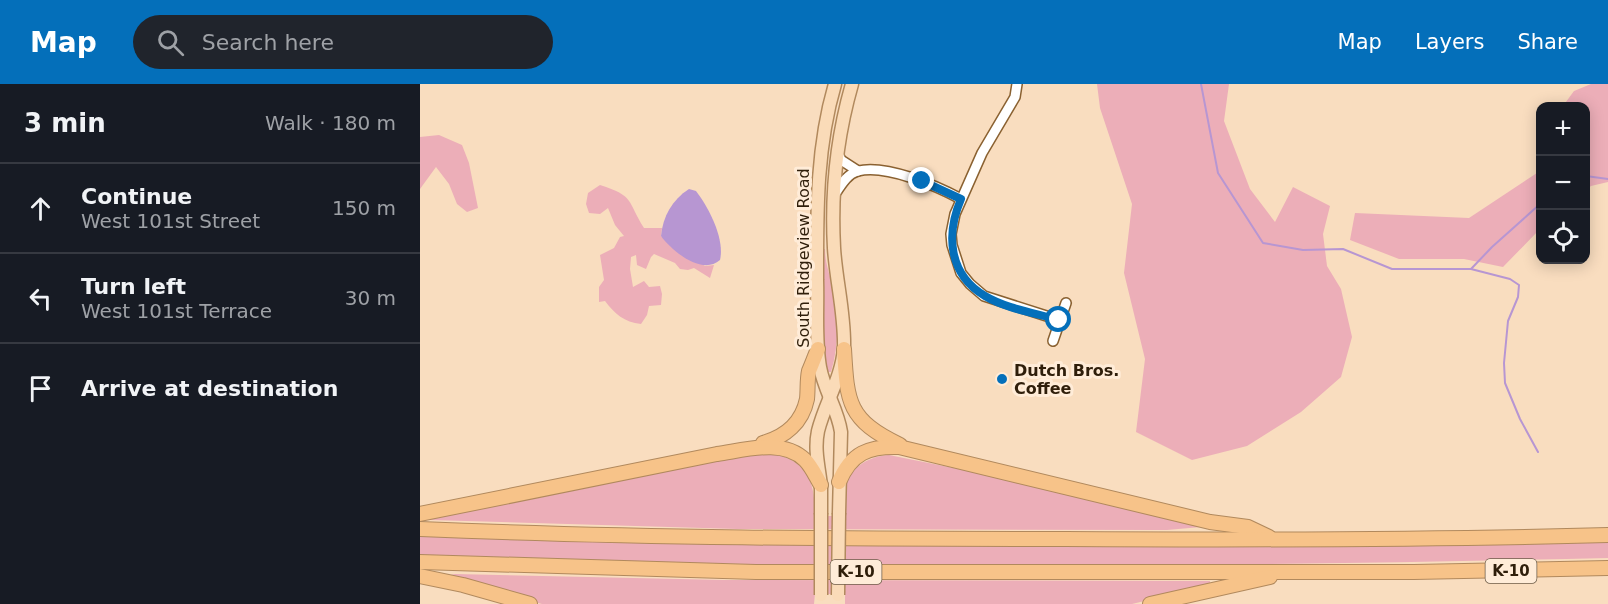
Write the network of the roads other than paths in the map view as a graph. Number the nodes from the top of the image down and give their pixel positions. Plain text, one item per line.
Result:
1 (835, 84) edge
2 (852, 84) edge
3 (1017, 84) edge
4 (838, 154) junction
5 (820, 162) junction
6 (858, 171) junction
7 (836, 176) junction
8 (834, 194) junction
9 (961, 199) junction
10 (1066, 303) dead end
11 (1059, 320) junction
12 (1053, 341) dead end
13 (818, 349) junction
14 (844, 350) junction
15 (830, 397) junction
16 (919, 451) junction
17 (717, 454) junction
18 (839, 482) junction
19 (821, 485) junction
20 (420, 514) edge
21 (420, 529) edge
22 (1608, 535) edge
23 (1273, 540) junction
24 (420, 562) edge
25 (1608, 568) edge
26 (1293, 572) junction
27 (420, 576) edge
28 (821, 600) edge
29 (838, 600) edge
30 (530, 604) edge
31 (1150, 604) edge

1 - 5 main road, South Ridgeview Road
2 - 4 main road, South Ridgeview Road
3 - 9 street
4 - 6 street
4 - 7 main road, South Ridgeview Road
5 - 7 main road
5 - 13 main road, South Ridgeview Road
6 - 8 street
6 - 9 street
7 - 8 main road, South Ridgeview Road
8 - 14 main road, South Ridgeview Road
9 - 11 street
10 - 11 street
11 - 12 street
13 - 15 main road, South Ridgeview Road
13 - 17 highway
14 - 15 main road, South Ridgeview Road
14 - 16 highway
15 - 18 main road, South Ridgeview Road
15 - 19 main road, South Ridgeview Road
16 - 18 highway
16 - 23 highway
17 - 19 highway
17 - 20 highway
18 - 29 main road, South Ridgeview Road, bridge
19 - 28 main road, South Ridgeview Road, bridge
21 - 23 highway, K-10
22 - 23 highway, K-10
24 - 26 highway, K-10
25 - 26 highway, K-10
26 - 31 highway
27 - 30 highway

